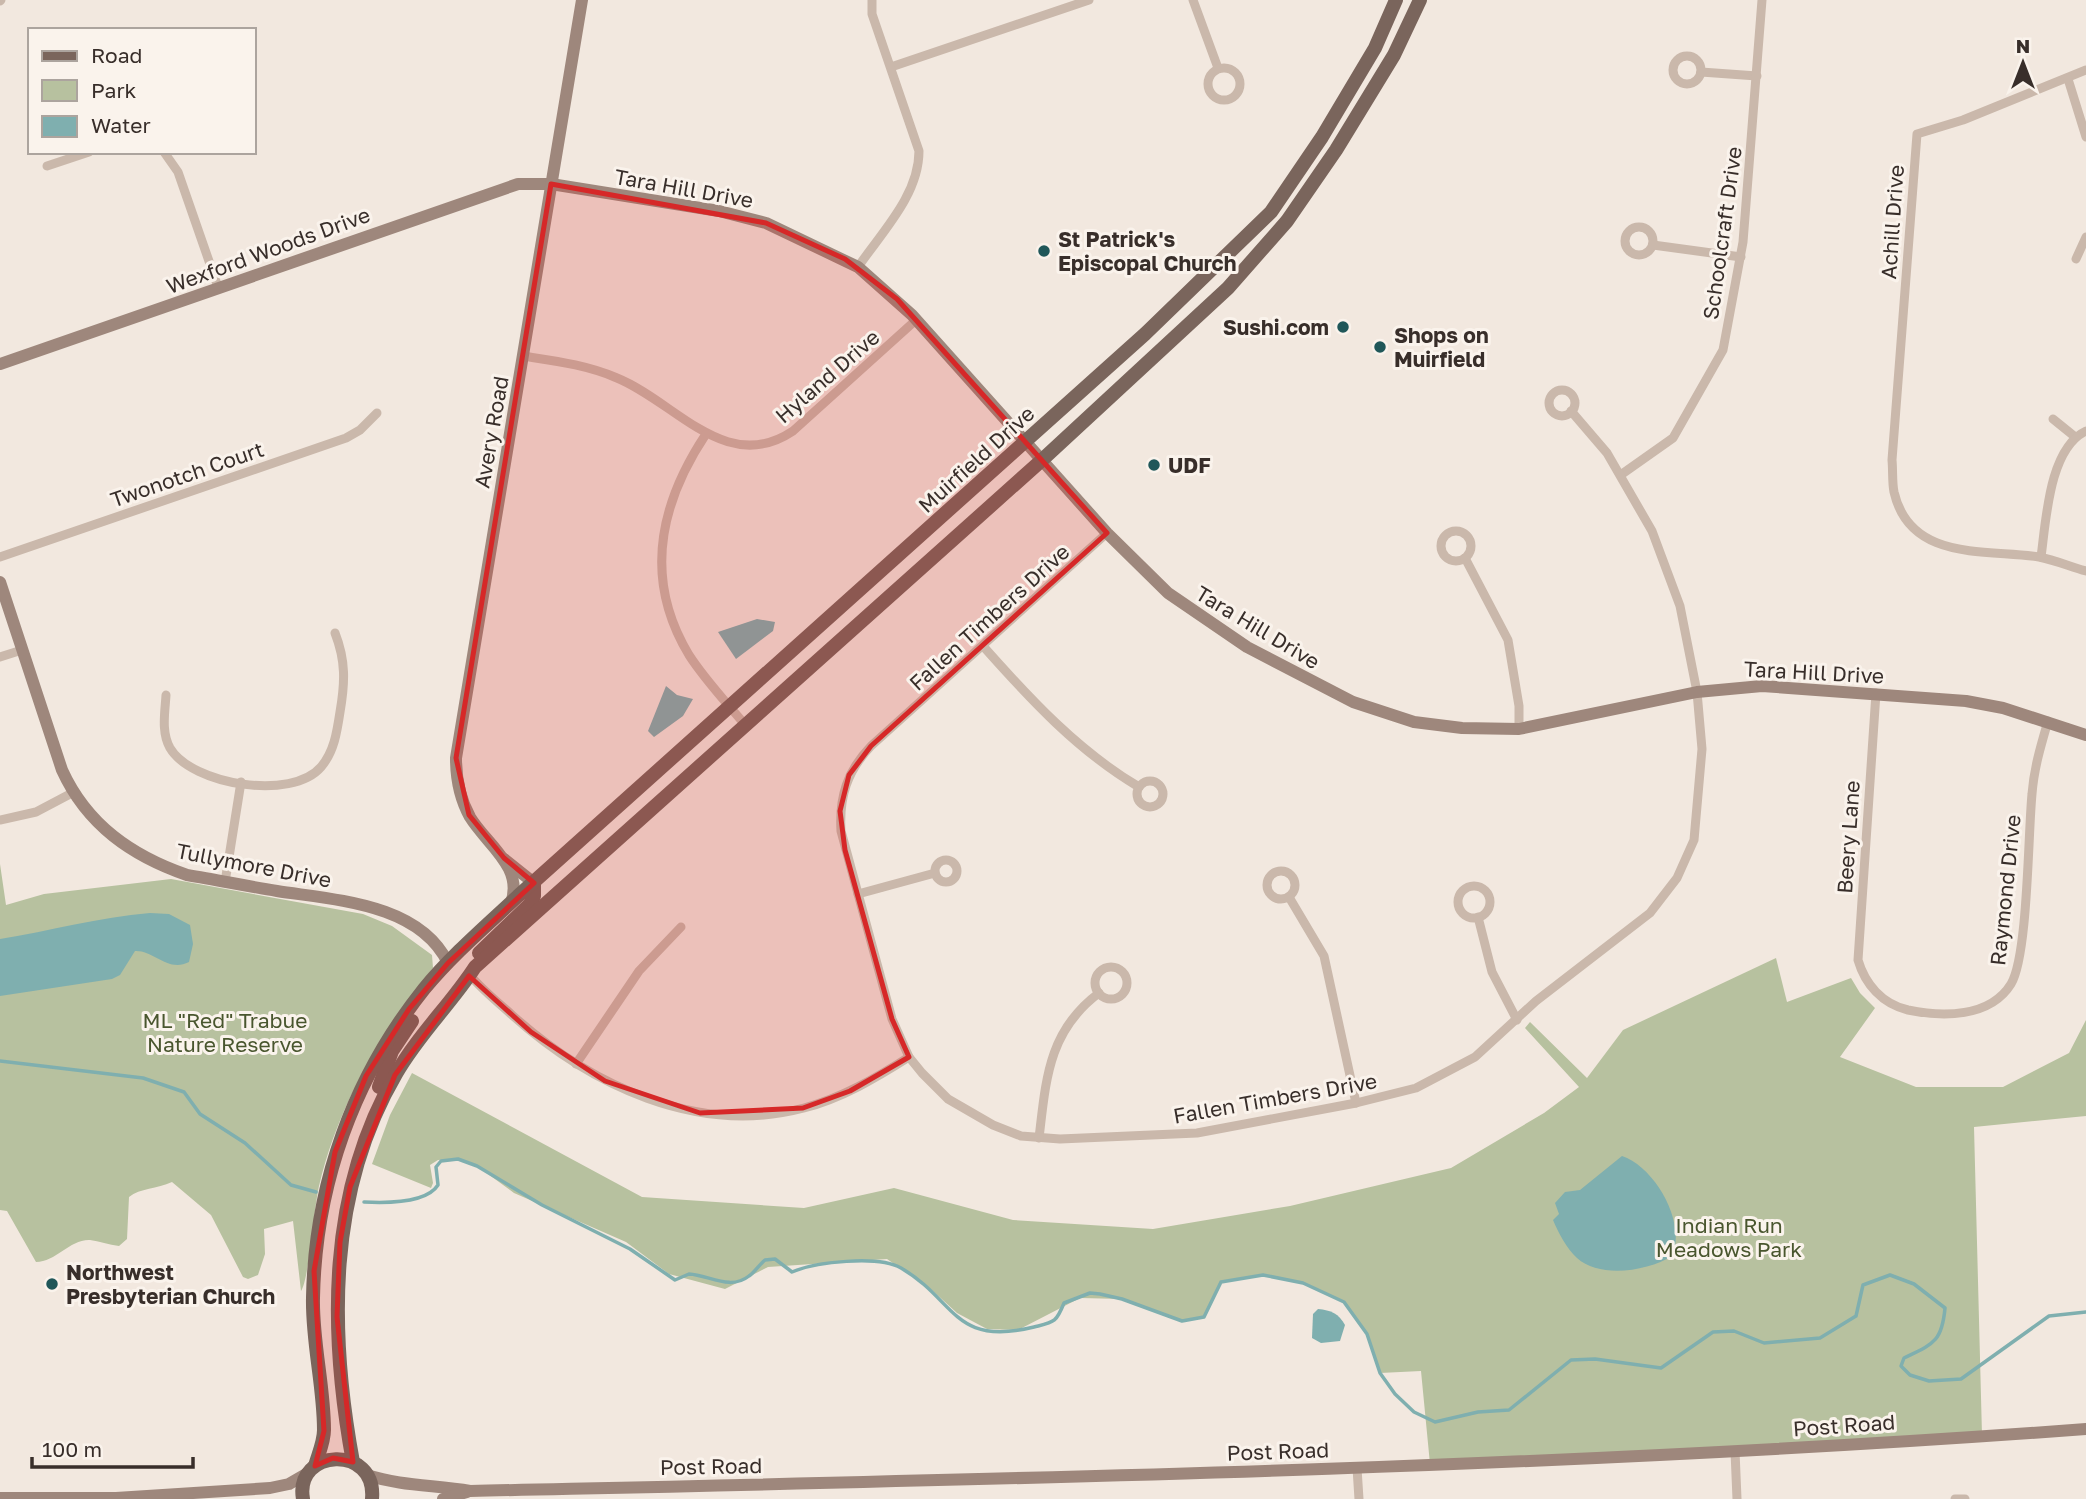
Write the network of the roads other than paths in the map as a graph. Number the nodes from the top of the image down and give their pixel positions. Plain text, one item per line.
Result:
1 (582, 0) edge
2 (872, 0) edge
3 (1089, 0) edge
4 (1193, 0) edge
5 (1396, 0) edge
6 (1420, 0) edge
7 (1762, 0) edge
8 (891, 67) junction
9 (1218, 68) dead end
10 (2086, 70) edge
11 (1701, 72) dead end
12 (1757, 76) junction
13 (2068, 79) junction
14 (2086, 137) edge
15 (83, 154) edge
16 (165, 154) edge
17 (47, 166) dead end
18 (551, 184) junction
19 (2086, 237) edge
20 (1653, 245) dead end
21 (1741, 257) junction
22 (2076, 259) dead end
23 (858, 267) junction
24 (218, 287) junction
25 (916, 320) junction
26 (523, 356) junction
27 (0, 364) edge
28 (1571, 411) dead end
29 (377, 413) dead end
30 (2053, 419) dead end
31 (2086, 431) edge
32 (706, 433) junction
33 (2074, 436) junction
34 (1026, 442) junction
35 (1042, 460) junction
36 (1622, 474) junction
37 (1107, 533) junction
38 (0, 556) edge
39 (2041, 557) junction
40 (1465, 558) dead end
41 (2086, 571) edge
42 (0, 582) edge
43 (335, 633) dead end
44 (984, 646) junction
45 (22, 650) junction
46 (0, 657) edge
47 (1698, 692) junction
48 (1875, 694) junction
49 (166, 695) dead end
50 (731, 708) junction
51 (2048, 720) junction
52 (746, 726) junction
53 (1519, 729) junction
54 (2086, 734) edge
55 (241, 782) junction
56 (1139, 787) dead end
57 (72, 793) junction
58 (0, 820) edge
59 (503, 858) junction
60 (934, 873) dead end
61 (225, 882) junction
62 (534, 883) junction
63 (858, 894) junction
64 (1289, 897) dead end
65 (514, 900) junction
66 (1478, 917) dead end
67 (681, 928) dead end
68 (448, 963) junction
69 (470, 975) junction
70 (1867, 982) joint
71 (1099, 993) dead end
72 (1517, 1020) junction
73 (909, 1057) junction
74 (576, 1064) junction
75 (383, 1079) junction
76 (1356, 1103) junction
77 (1039, 1138) junction
78 (350, 1187) junction
79 (2086, 1429) edge
80 (1735, 1451) junction
81 (353, 1462) junction
82 (1357, 1468) junction
83 (312, 1469) junction
84 (367, 1475) junction
85 (470, 1491) junction
86 (0, 1498) edge
87 (121, 1499) edge
88 (303, 1499) edge
89 (372, 1499) edge
90 (443, 1499) edge
91 (1359, 1499) edge
92 (1737, 1499) edge
93 (1955, 1499) edge
94 (1965, 1499) edge

1 - 18 street, Avery Road
2 - 8 street
3 - 8 street
4 - 9 street
5 - 34 main road, Muirfield Drive
6 - 35 main road
7 - 12 street, Schoolcraft Drive
8 - 23 street
10 - 13 street, Achill Drive
11 - 12 street
12 - 21 street, Schoolcraft Drive
13 - 14 street
13 - 39 street, Achill Drive
15 - 17 street
16 - 24 street
18 - 23 street, Tara Hill Drive
18 - 24 street, Wexford Woods Drive
18 - 26 street, Avery Road
19 - 22 street
20 - 21 street
21 - 36 street, Schoolcraft Drive
23 - 25 street, Tara Hill Drive
24 - 27 street, Wexford Woods Drive
25 - 32 street, Hyland Drive
25 - 34 street, Tara Hill Drive
26 - 32 street, Hyland Drive
26 - 59 street, Avery Road
28 - 36 street, Fallen Timbers Drive
29 - 38 street, Twonotch Court
30 - 33 street
31 - 33 street
32 - 50 street
33 - 39 street
34 - 35 street, Tara Hill Drive
34 - 50 main road, Muirfield Drive
35 - 37 street, Tara Hill Drive
35 - 52 main road
36 - 47 street, Fallen Timbers Drive
37 - 44 street, Fallen Timbers Drive
37 - 53 street, Tara Hill Drive
39 - 41 street
40 - 53 street
42 - 45 street, Tullymore Drive
43 - 55 street
44 - 56 street
44 - 63 street, Fallen Timbers Drive
45 - 46 street
45 - 57 street, Tullymore Drive
47 - 48 street, Tara Hill Drive
47 - 53 street, Tara Hill Drive
47 - 72 street, Fallen Timbers Drive
48 - 51 street, Tara Hill Drive
48 - 70 street, Beery Lane
49 - 55 street
50 - 52 street
50 - 62 main road, Muirfield Drive
51 - 54 street, Tara Hill Drive
51 - 70 street, Raymond Drive
52 - 69 main road
55 - 61 street
57 - 58 street
57 - 61 street, Tullymore Drive
59 - 62 street, Avery Road
59 - 65 street, Avery Road
60 - 63 street
61 - 68 street, Tullymore Drive
62 - 65 main road, Muirfield Drive
62 - 75 main road
63 - 73 street, Fallen Timbers Drive
64 - 76 street
65 - 68 main road, Muirfield Drive
66 - 72 street
67 - 74 street
68 - 75 main road
68 - 83 main road, Muirfield Drive
69 - 74 street
69 - 78 main road
71 - 77 street
72 - 76 street, Fallen Timbers Drive
73 - 74 street
73 - 77 street, Fallen Timbers Drive
75 - 78 main road
76 - 77 street, Fallen Timbers Drive
78 - 81 main road
79 - 80 street, Post Road
80 - 82 street, Post Road
80 - 92 street
81 - 83 main road
81 - 84 main road
82 - 85 street, Post Road
82 - 91 street
83 - 87 street
83 - 88 main road, Muirfield Drive
84 - 85 street, Post Road
84 - 89 main road
85 - 90 street, Post Road
86 - 87 street
93 - 94 street

